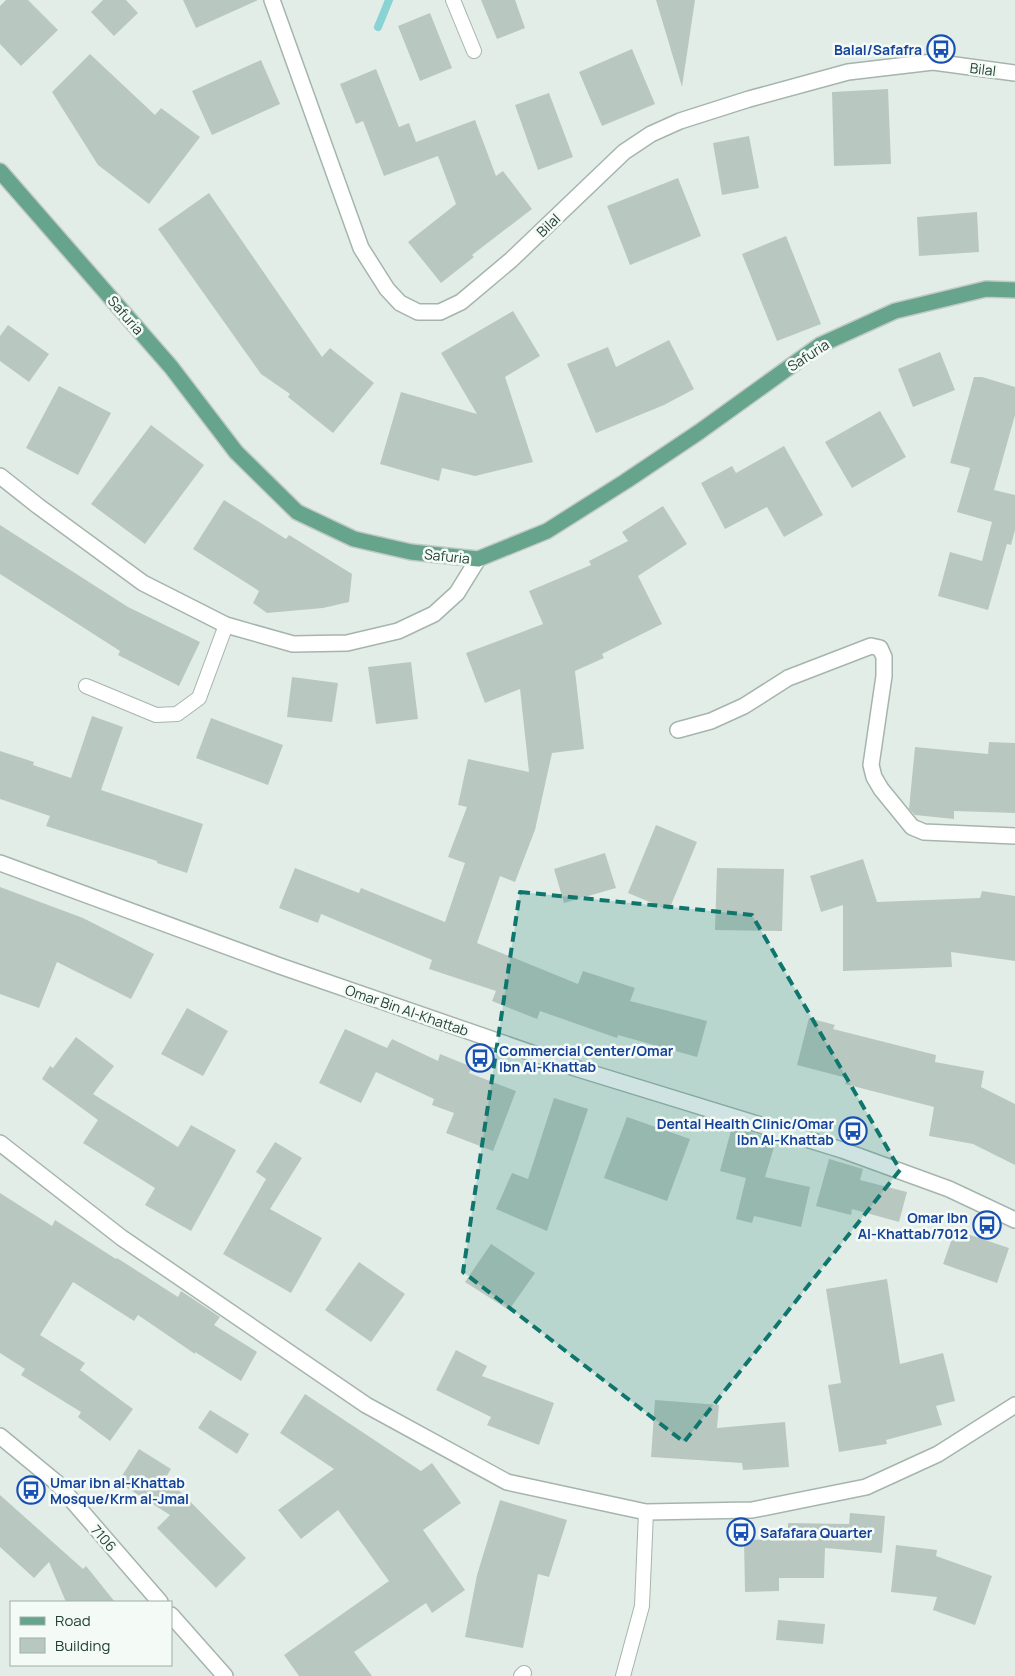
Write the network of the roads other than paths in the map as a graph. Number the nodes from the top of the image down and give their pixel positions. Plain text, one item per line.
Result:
1 (272, 0) edge
2 (453, 0) edge
3 (474, 51) dead end
4 (1015, 73) edge
5 (0, 171) edge
6 (1015, 290) edge
7 (0, 476) edge
8 (478, 559) junction
9 (226, 625) junction
10 (86, 686) dead end
11 (678, 730) dead end
12 (1015, 836) edge
13 (0, 862) edge
14 (0, 1143) edge
15 (1015, 1220) edge
16 (1015, 1405) edge
17 (0, 1436) edge
18 (646, 1512) junction
19 (159, 1601) edge
20 (172, 1616) edge
21 (225, 1676) edge
22 (623, 1676) edge

1 - 4 street, Bilal
2 - 3 lane
5 - 8 main road, Safuria
6 - 8 main road, Safuria
7 - 9 street
8 - 9 street
9 - 10 lane
11 - 12 street
13 - 15 street, Omar Bin Al-Khattab
14 - 18 street
16 - 18 street
17 - 19 street, 7106
18 - 22 lane
20 - 21 street

